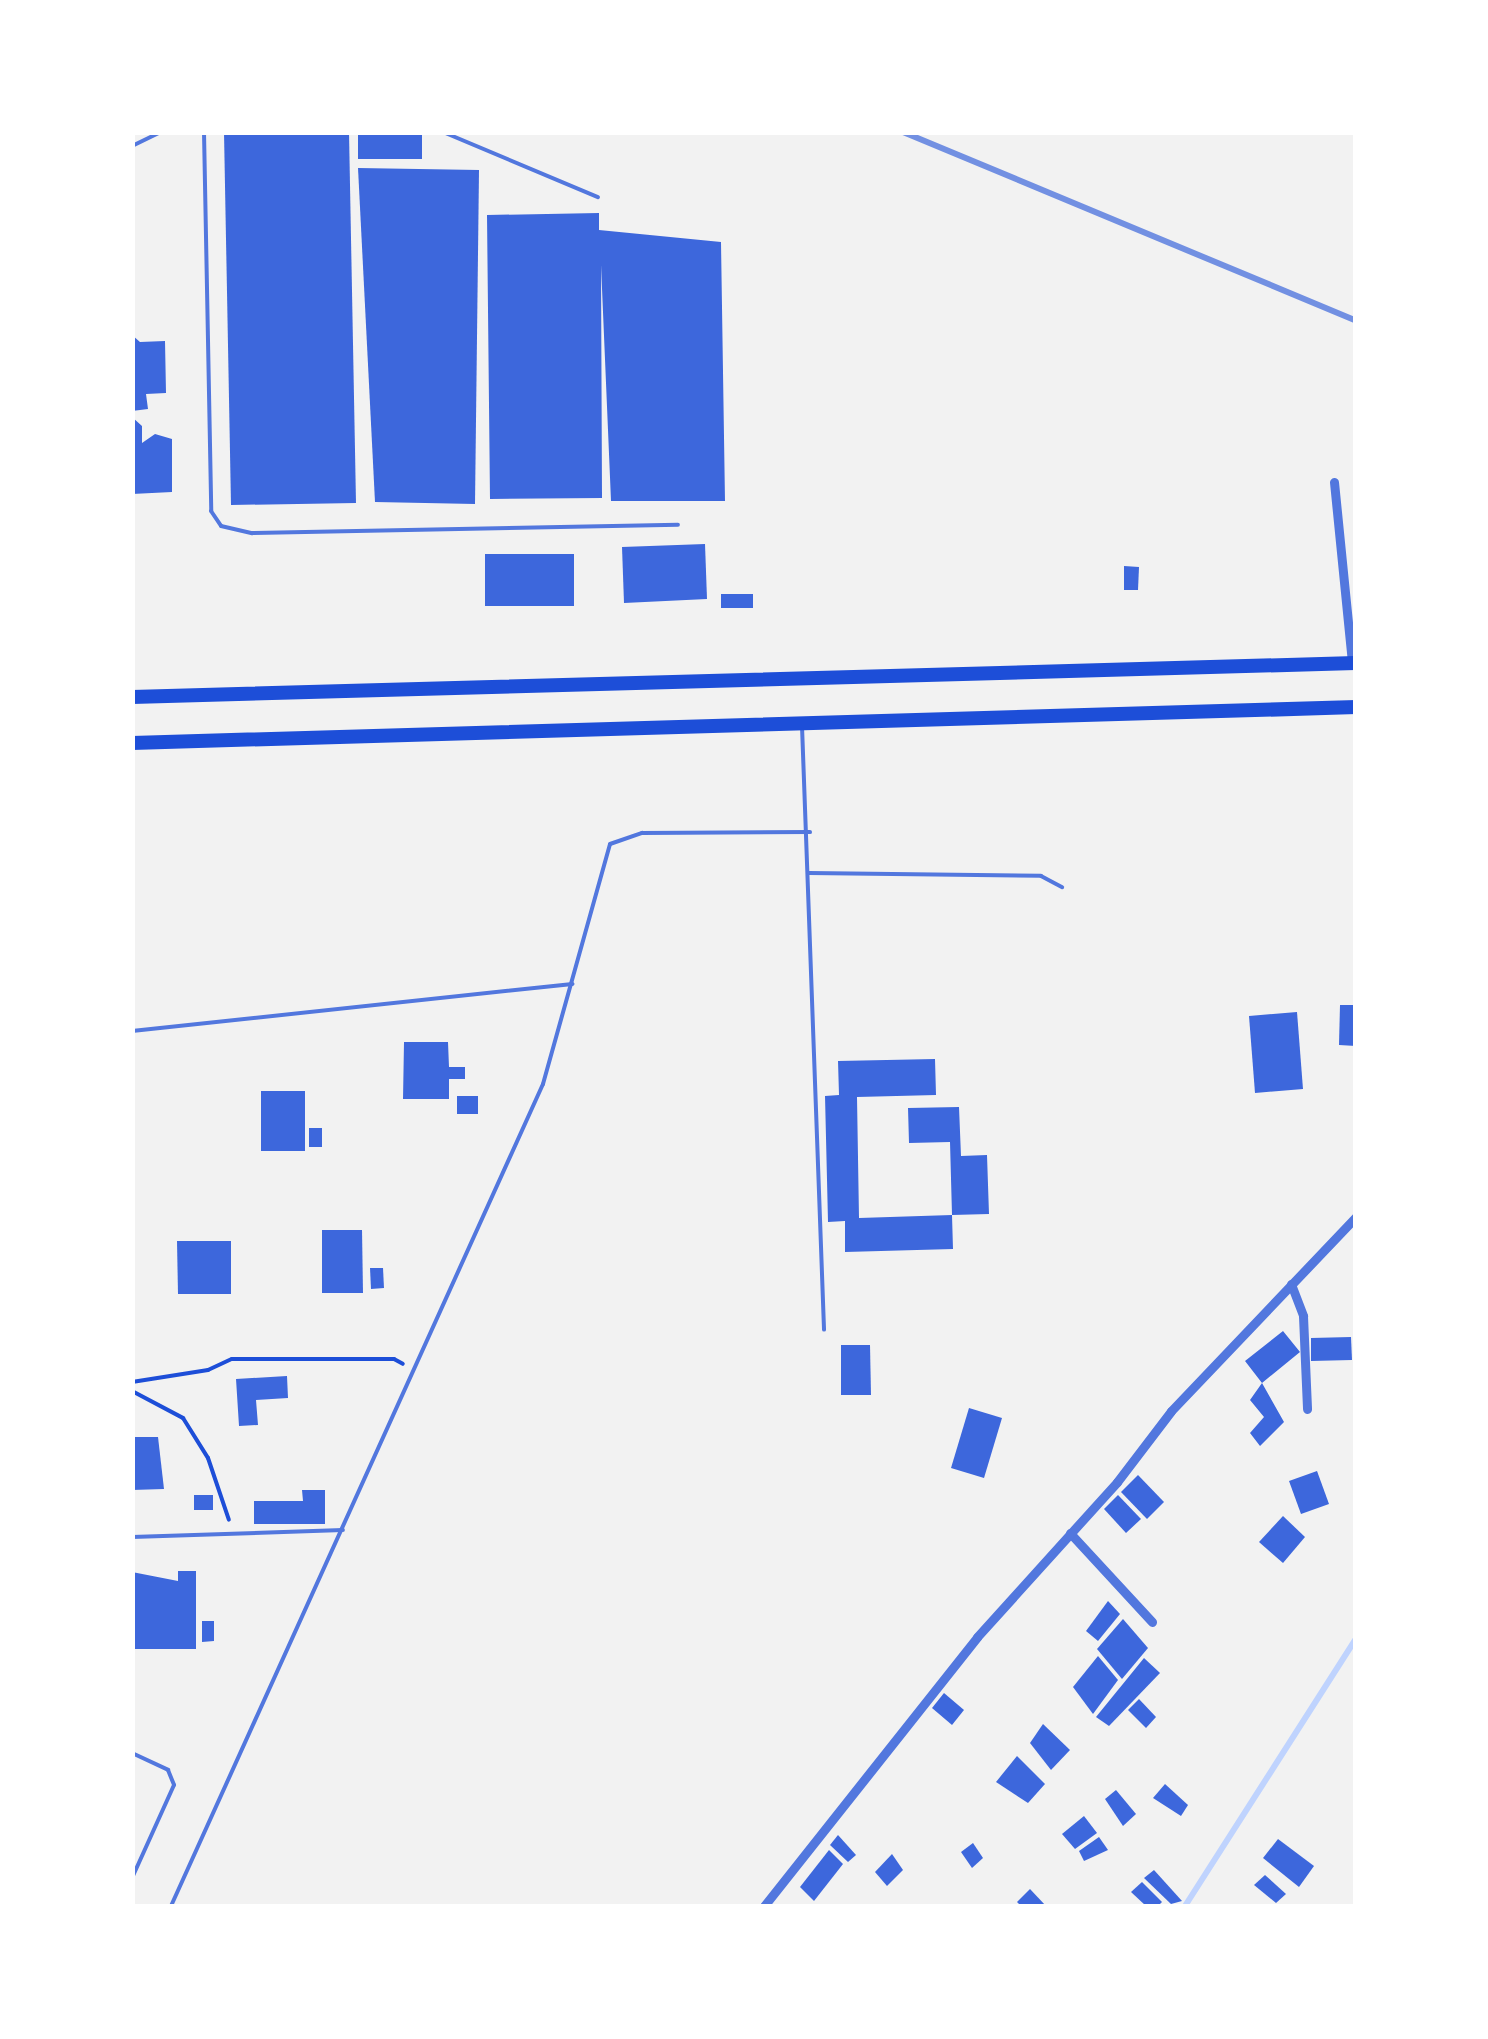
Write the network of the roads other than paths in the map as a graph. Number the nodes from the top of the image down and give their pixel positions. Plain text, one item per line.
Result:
1 (161, 132) edge
2 (204, 132) edge
3 (443, 132) edge
4 (132, 146) edge
5 (598, 197) dead end
6 (1334, 482) dead end
7 (678, 524) dead end
8 (1354, 663) edge
9 (132, 697) edge
10 (1356, 707) edge
11 (802, 720) junction
12 (132, 743) edge
13 (810, 832) junction
14 (809, 874) junction
15 (1062, 888) dead end
16 (574, 984) junction
17 (132, 1030) edge
18 (1356, 1217) edge
19 (1292, 1284) junction
20 (824, 1330) dead end
21 (1307, 1409) dead end
22 (344, 1530) junction
23 (1070, 1533) junction
24 (132, 1537) edge
25 (1152, 1622) dead end
26 (132, 1752) edge
27 (132, 1878) edge
28 (171, 1906) edge
29 (764, 1906) edge

1 - 4 lane
2 - 7 lane
3 - 5 lane
6 - 8 street
8 - 9 main road
10 - 11 main road
11 - 12 main road
11 - 13 lane
13 - 14 lane
13 - 16 lane
14 - 15 lane
14 - 20 lane
16 - 17 lane
16 - 22 lane
18 - 19 street
19 - 21 street
19 - 23 street
22 - 24 lane
22 - 28 lane
23 - 25 street
23 - 29 street
26 - 27 lane

